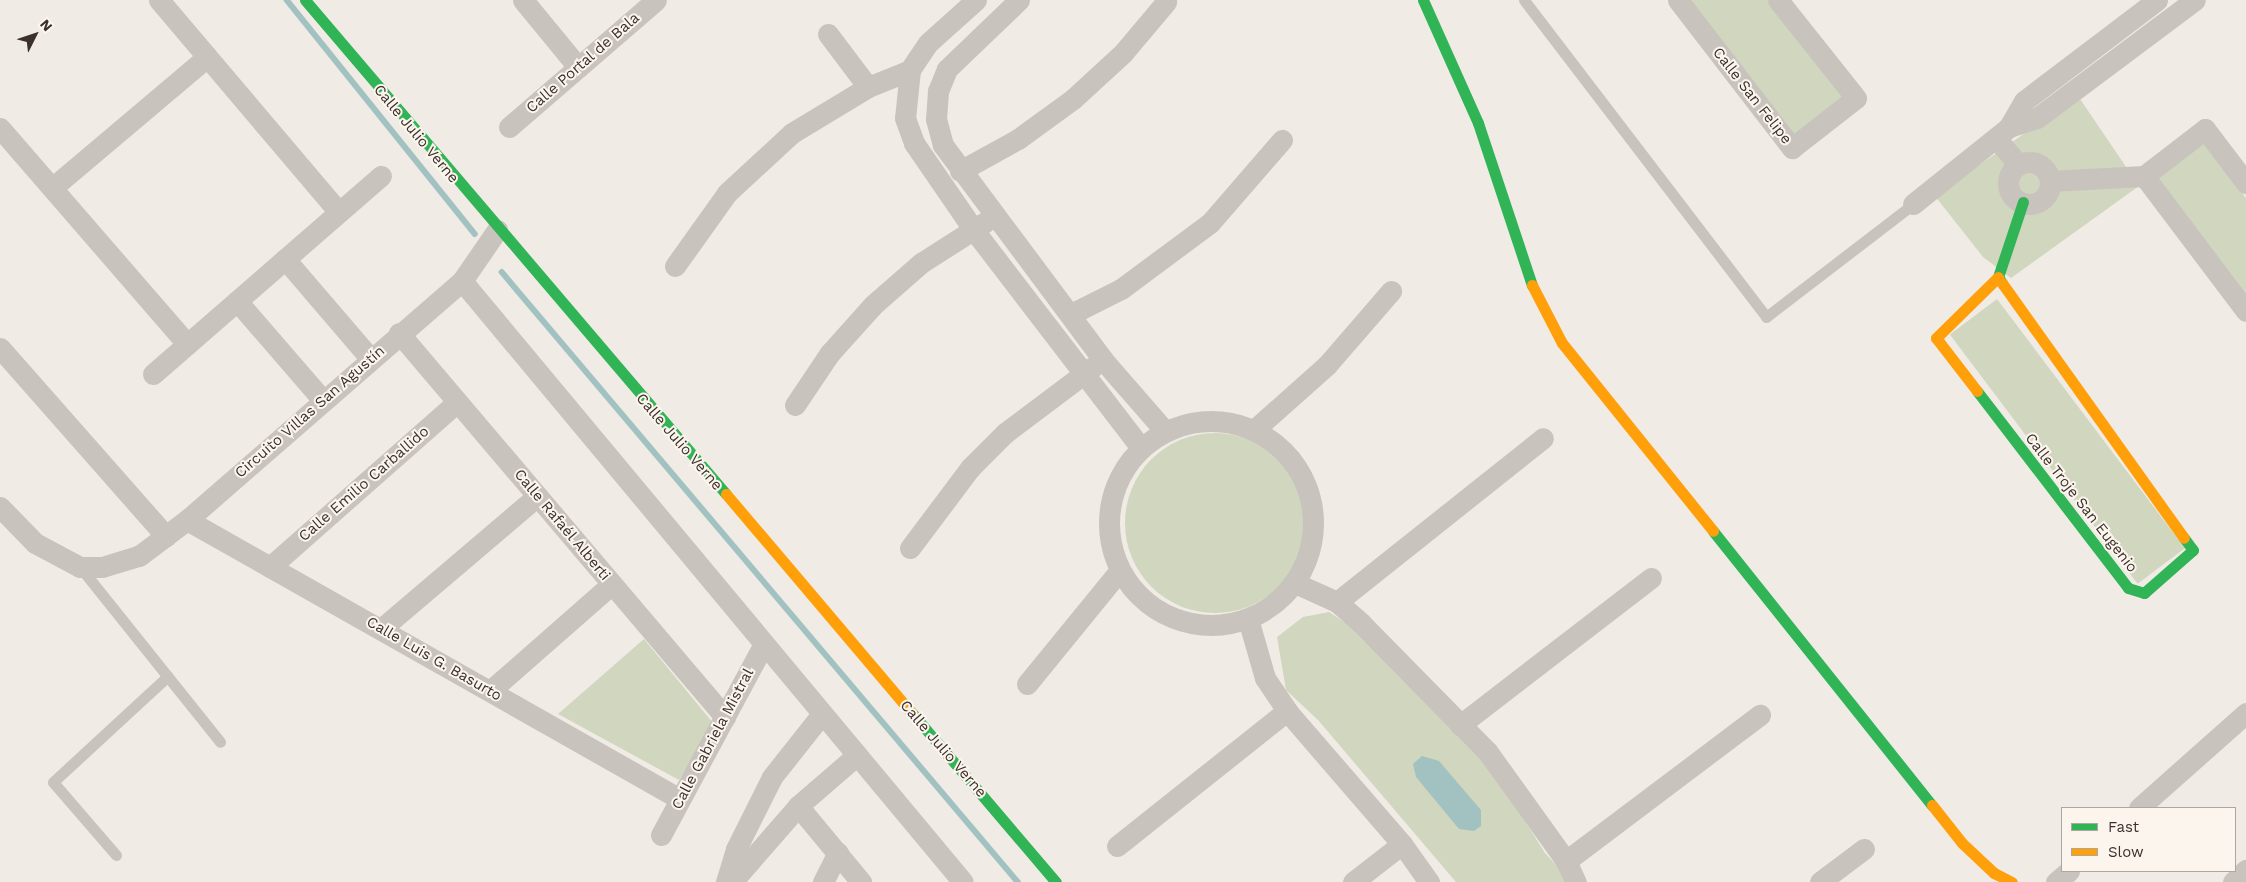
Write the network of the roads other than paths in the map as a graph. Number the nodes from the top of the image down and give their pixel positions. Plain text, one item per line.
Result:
1 (159, 0) edge
2 (304, 0) edge
3 (523, 0) edge
4 (656, 0) edge
5 (976, 0) edge
6 (1019, 0) edge
7 (1423, 0) edge
8 (1524, 0) edge
9 (1678, 0) edge
10 (1778, 0) edge
11 (2157, 0) edge
12 (2195, 0) edge
13 (1166, 2) dead end
14 (828, 34) dead end
15 (207, 57) junction
16 (578, 67) junction
17 (910, 70) junction
18 (868, 87) junction
19 (509, 127) dead end
20 (0, 128) edge
21 (2002, 132) junction
22 (1282, 140) dead end
23 (2019, 165) junction
24 (960, 171) junction
25 (381, 176) dead end
26 (2144, 176) junction
27 (2050, 180) junction
28 (2246, 183) edge
29 (52, 188) junction
30 (2023, 202) junction
31 (1913, 204) joint
32 (339, 212) junction
33 (995, 216) junction
34 (973, 229) junction
35 (497, 230) junction
36 (285, 260) junction
37 (675, 266) dead end
38 (1998, 277) junction
39 (462, 281) junction
40 (1391, 291) dead end
41 (237, 301) junction
42 (2246, 311) edge
43 (1071, 314) junction
44 (400, 333) junction
45 (188, 344) junction
46 (0, 348) edge
47 (370, 358) junction
48 (1103, 360) junction
49 (153, 374) dead end
50 (1083, 374) junction
51 (322, 399) junction
52 (457, 402) junction
53 (795, 405) dead end
54 (1254, 430) junction
55 (1165, 431) junction
56 (1543, 438) dead end
57 (1141, 448) junction
58 (537, 496) junction
59 (0, 507) edge
60 (187, 520) junction
61 (166, 536) junction
62 (910, 548) dead end
63 (80, 567) junction
64 (270, 567) junction
65 (1120, 570) junction
66 (1651, 578) dead end
67 (1295, 583) junction
68 (612, 584) junction
69 (1337, 602) junction
70 (1248, 619) junction
71 (381, 629) junction
72 (764, 644) junction
73 (168, 676) junction
74 (1027, 684) dead end
75 (490, 691) junction
76 (1287, 711) junction
77 (2246, 713) edge
78 (822, 714) junction
79 (1760, 715) dead end
80 (725, 717) junction
81 (1460, 725) junction
82 (220, 742) dead end
83 (857, 756) junction
84 (680, 799) junction
85 (798, 806) junction
86 (2140, 807) edge
87 (661, 834) dead end
88 (1402, 844) junction
89 (1117, 846) dead end
90 (1864, 849) dead end
91 (838, 853) junction
92 (116, 855) dead end
93 (1566, 861) junction
94 (2246, 870) edge
95 (2068, 872) edge
96 (726, 882) edge
97 (732, 882) edge
98 (823, 882) edge
99 (862, 882) edge
100 (963, 882) edge
101 (1056, 882) edge
102 (1353, 882) edge
103 (1428, 882) edge
104 (1576, 882) edge
105 (1820, 882) edge
106 (2012, 882) edge
107 (2056, 882) edge
108 (2233, 882) edge

1 - 15 street
2 - 35 street, Calle Julio Verne
3 - 16 street
4 - 16 street, Calle Portal de Bala
5 - 17 street
6 - 24 street
7 - 106 street
8 - 31 lane
9 - 10 street, Calle San Felipe
11 - 21 street
12 - 21 street
13 - 24 street
14 - 18 street
15 - 29 street
15 - 32 street
16 - 19 street, Calle Portal de Bala
17 - 18 street
17 - 34 street
18 - 37 street
20 - 29 street
21 - 23 street
21 - 31 street
22 - 43 street
23 - 27 street
23 - 30 street
24 - 33 street
25 - 32 street
26 - 27 street
26 - 28 street
26 - 42 street
27 - 30 street
29 - 45 street
30 - 38 street, Calle Troje San Eugenio
32 - 36 street
33 - 34 street
33 - 43 street
34 - 50 street
34 - 53 street
35 - 39 street, Circuito Villas San Agustín
35 - 101 street, Calle Julio Verne
36 - 41 street
36 - 47 street
38 - 38 street, Calle Troje San Eugenio
39 - 44 street, Circuito Villas San Agustín
39 - 72 street
40 - 54 street
41 - 45 street
41 - 51 street
43 - 48 street
44 - 47 street, Circuito Villas San Agustín
44 - 52 street, Calle Rafaél Alberti
45 - 49 street
46 - 61 street
47 - 51 street, Circuito Villas San Agustín
48 - 50 street
48 - 55 street
50 - 57 street
50 - 62 street
51 - 60 street, Circuito Villas San Agustín
52 - 58 street, Calle Rafaél Alberti
52 - 64 street, Calle Emilio Carballido
54 - 55 street
54 - 67 street
55 - 57 street
56 - 69 street
57 - 65 street
58 - 68 street, Calle Rafaél Alberti
58 - 71 street
59 - 63 street
60 - 61 street, Circuito Villas San Agustín
60 - 64 street, Calle Luis G. Basurto
61 - 63 street, Circuito Villas San Agustín
63 - 73 lane
64 - 71 street, Calle Luis G. Basurto
65 - 70 street
65 - 74 street
66 - 81 street
67 - 69 street
67 - 70 street
68 - 75 street
68 - 80 street, Calle Rafaél Alberti
69 - 81 street
70 - 76 street
71 - 75 street, Calle Luis G. Basurto
72 - 78 street
72 - 80 street, Calle Gabriela Mistral
73 - 82 lane
73 - 92 lane
75 - 84 street, Calle Luis G. Basurto
76 - 88 street
76 - 89 street
77 - 86 street
78 - 83 street
78 - 96 street
79 - 93 street
80 - 84 street, Calle Gabriela Mistral
81 - 93 street
83 - 85 street
83 - 100 street
84 - 87 street, Calle Gabriela Mistral
85 - 91 street
85 - 97 street
88 - 102 street
88 - 103 street
90 - 105 street
91 - 98 street
91 - 99 street
93 - 104 street
94 - 108 street
95 - 107 street

